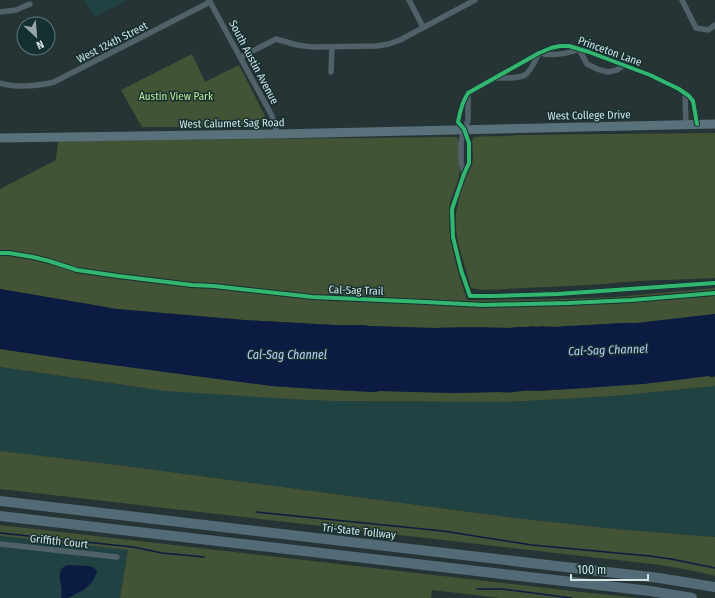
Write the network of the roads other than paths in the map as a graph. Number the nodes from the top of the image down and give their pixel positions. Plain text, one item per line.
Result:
1 (409, 0) edge
2 (475, 0) edge
3 (682, 0) edge
4 (210, 1) edge
5 (30, 4) dead end
6 (0, 12) edge
7 (715, 25) edge
8 (423, 27) junction
9 (332, 47) junction
10 (579, 49) junction
11 (539, 53) junction
12 (241, 57) junction
13 (624, 66) junction
14 (331, 72) dead end
15 (495, 78) junction
16 (0, 83) edge
17 (468, 93) junction
18 (685, 94) junction
19 (686, 124) junction
20 (697, 124) junction
21 (715, 124) edge
22 (464, 130) junction
23 (277, 134) junction
24 (0, 138) edge
25 (715, 283) edge
26 (0, 501) edge
27 (0, 516) edge
28 (0, 544) edge
29 (117, 557) dead end
30 (715, 588) edge
31 (692, 598) edge

1 - 8 street
2 - 8 street
3 - 7 street
4 - 12 street, South Austin Avenue
4 - 16 street, West 124th Street
5 - 6 street
8 - 9 street
9 - 12 street
9 - 14 street
10 - 11 street, Princeton Lane
10 - 13 street, Princeton Lane
10 - 13 street, Princeton Lane
11 - 15 street
11 - 15 street
12 - 23 street, South Austin Avenue
13 - 18 street, Princeton Lane
15 - 17 street
17 - 22 street
17 - 22 street
18 - 19 street
18 - 20 street, Princeton Lane
19 - 20 main road, West College Drive
19 - 22 main road, West College Drive
20 - 21 main road, West College Drive
22 - 23 main road, West Calumet Sag Road
22 - 25 street
23 - 24 main road, West Calumet Sag Road
26 - 30 highway, Tri-State Tollway
27 - 31 highway
28 - 29 street, Griffith Court

